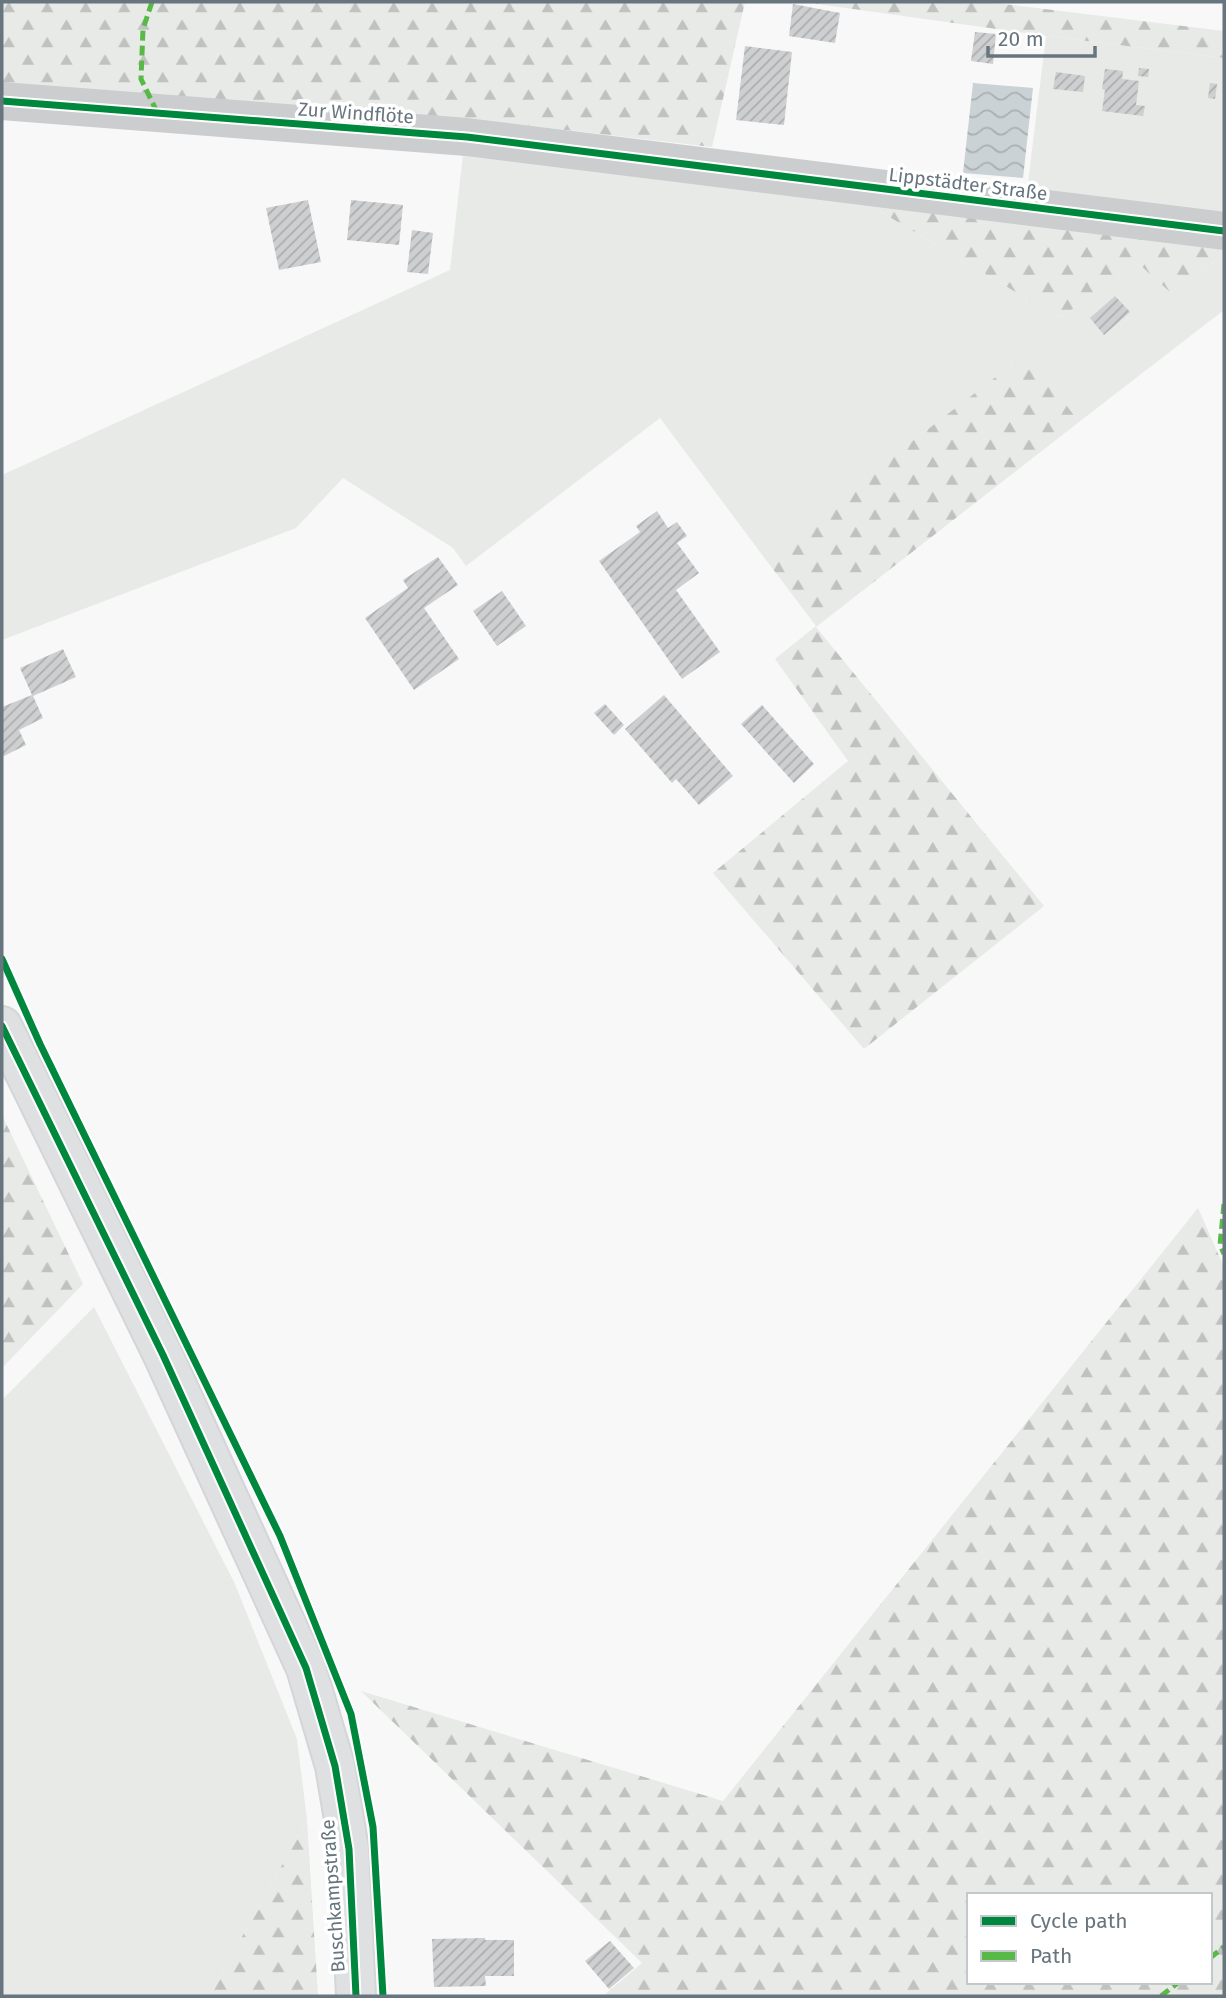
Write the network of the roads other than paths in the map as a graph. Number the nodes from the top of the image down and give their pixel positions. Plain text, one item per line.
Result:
1 (2, 101) edge
2 (708, 167) joint
3 (1224, 231) edge
4 (2, 1026) edge
5 (356, 1996) edge

1 - 2 street, Zur Windflöte
2 - 3 street, Lippstädter Straße
4 - 5 main road, Buschkampstraße

